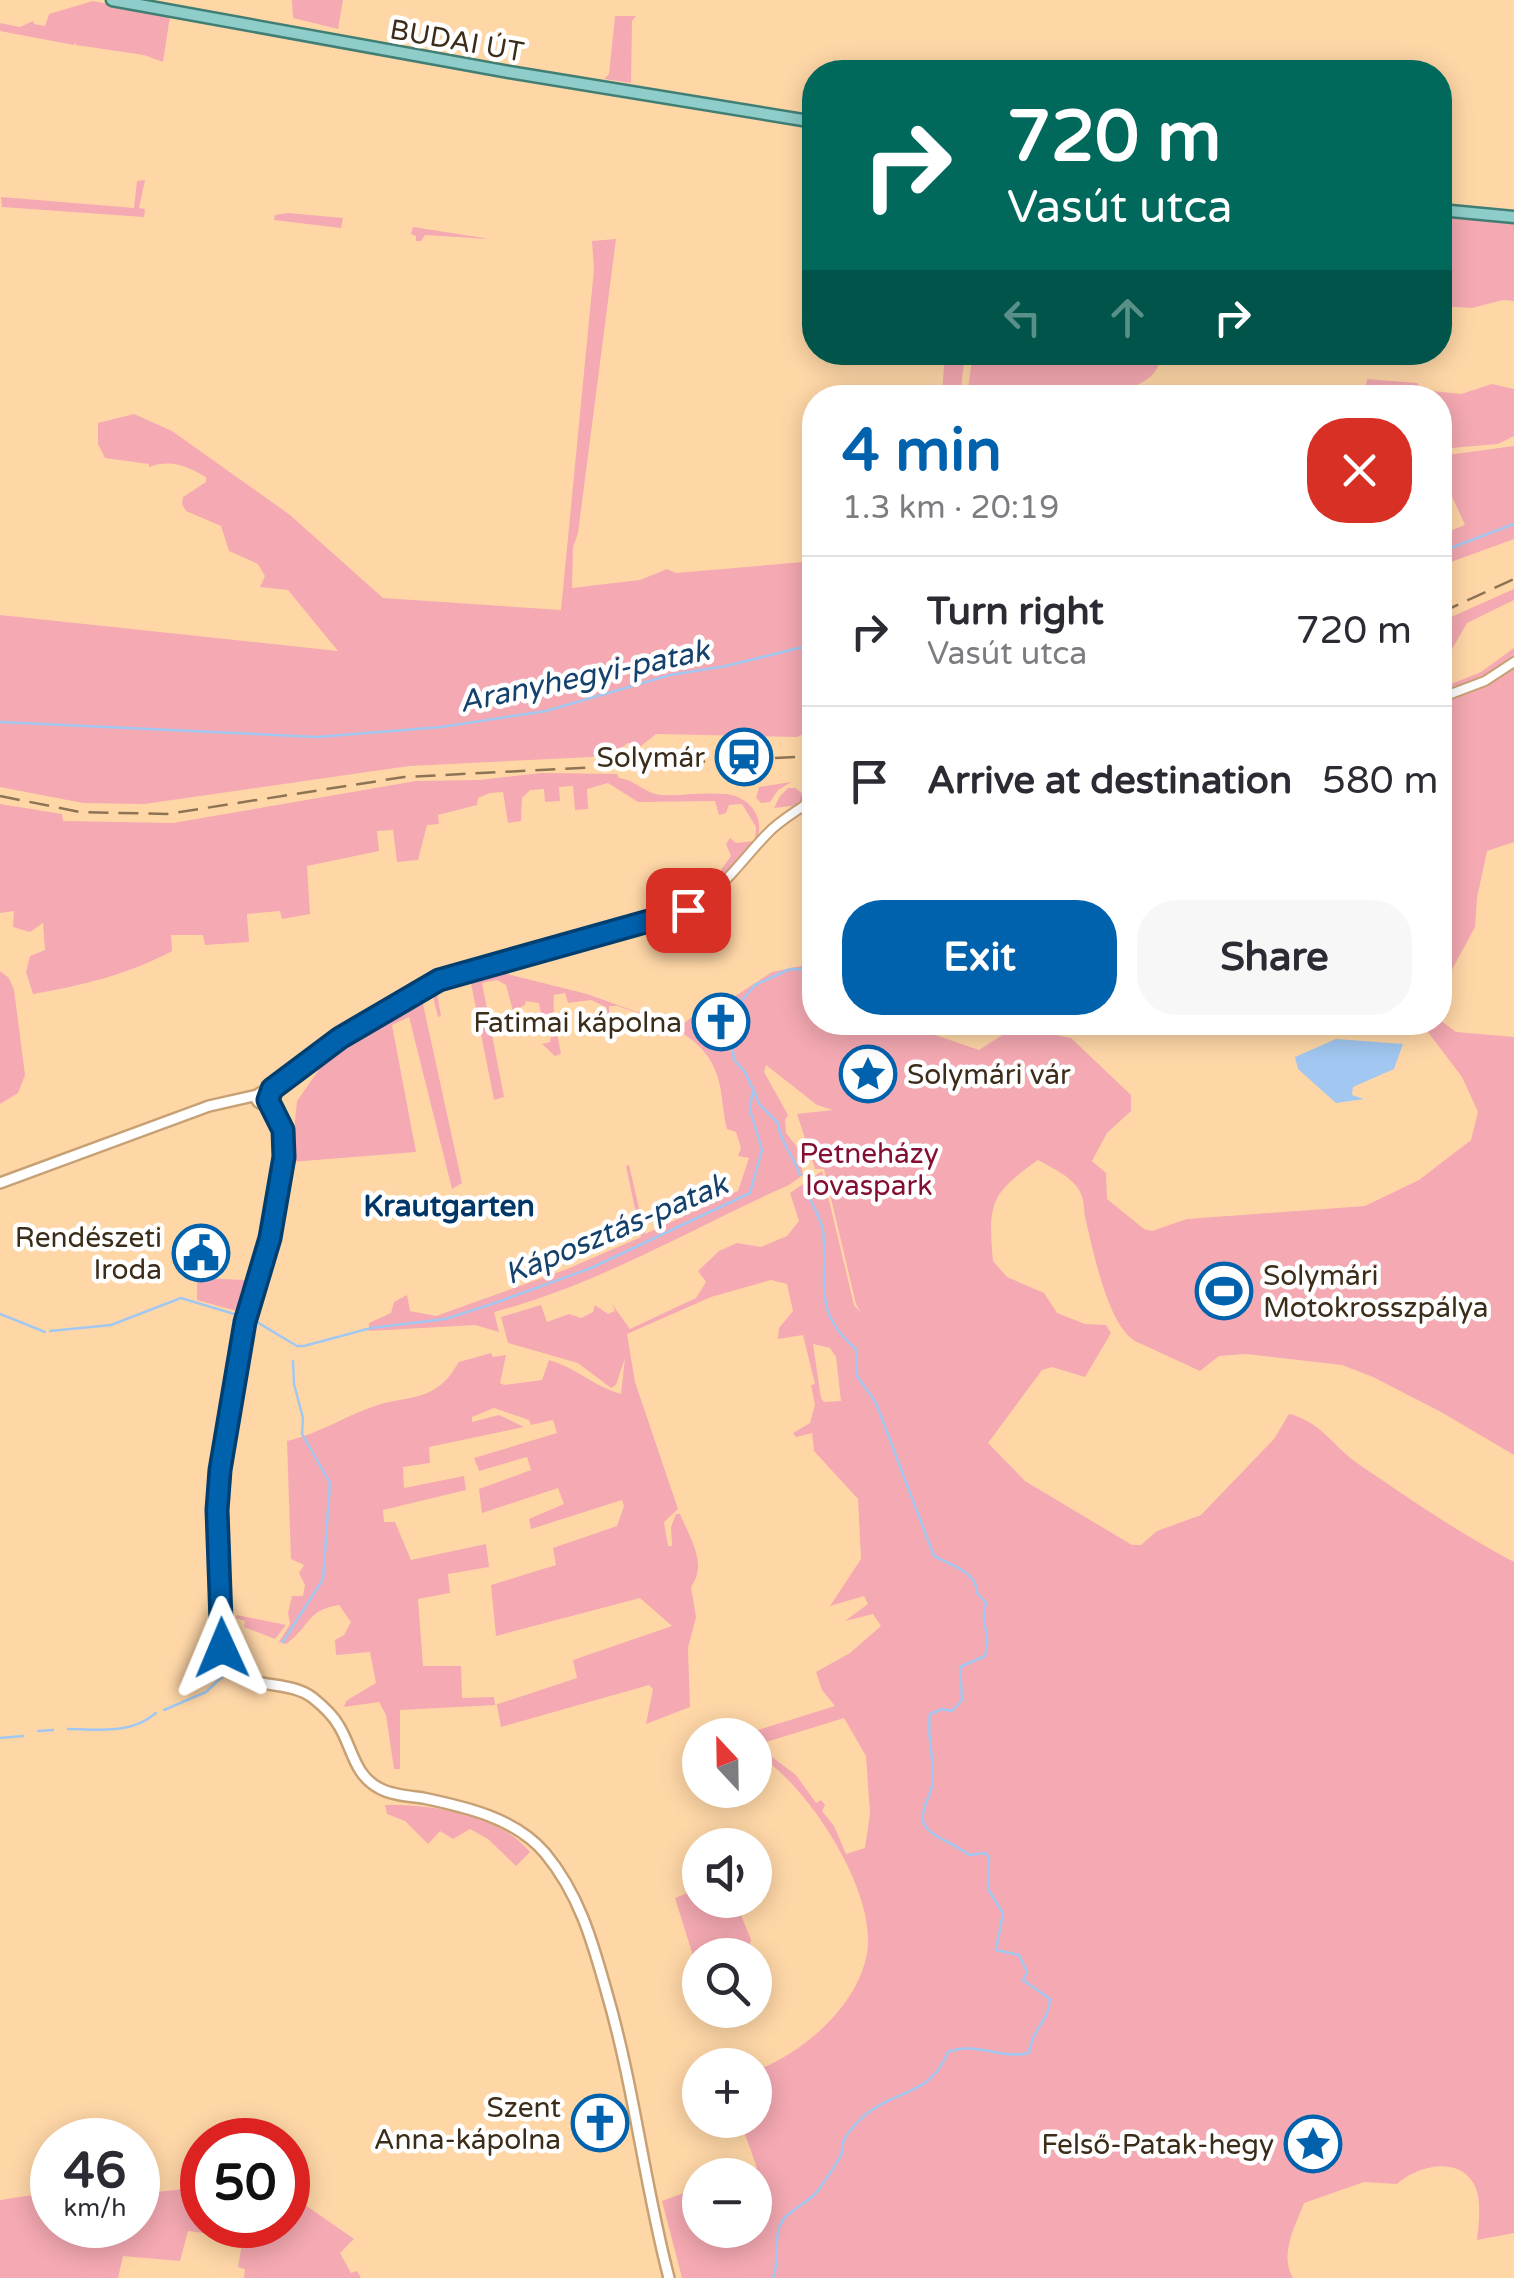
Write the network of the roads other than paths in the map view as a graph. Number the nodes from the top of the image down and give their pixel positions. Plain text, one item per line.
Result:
1 (112, 0) edge
2 (802, 120) edge
3 (1452, 211) edge
4 (1514, 217) edge
5 (1514, 662) edge
6 (1452, 694) edge
7 (802, 806) edge
8 (802, 817) edge
9 (782, 821) junction
10 (262, 1099) junction
11 (0, 1183) edge
12 (669, 2278) edge

1 - 2 main road, BUDAI ÚT
3 - 4 main road
5 - 6 street
7 - 9 street
8 - 9 street
9 - 10 street
10 - 11 main road
10 - 12 main road

